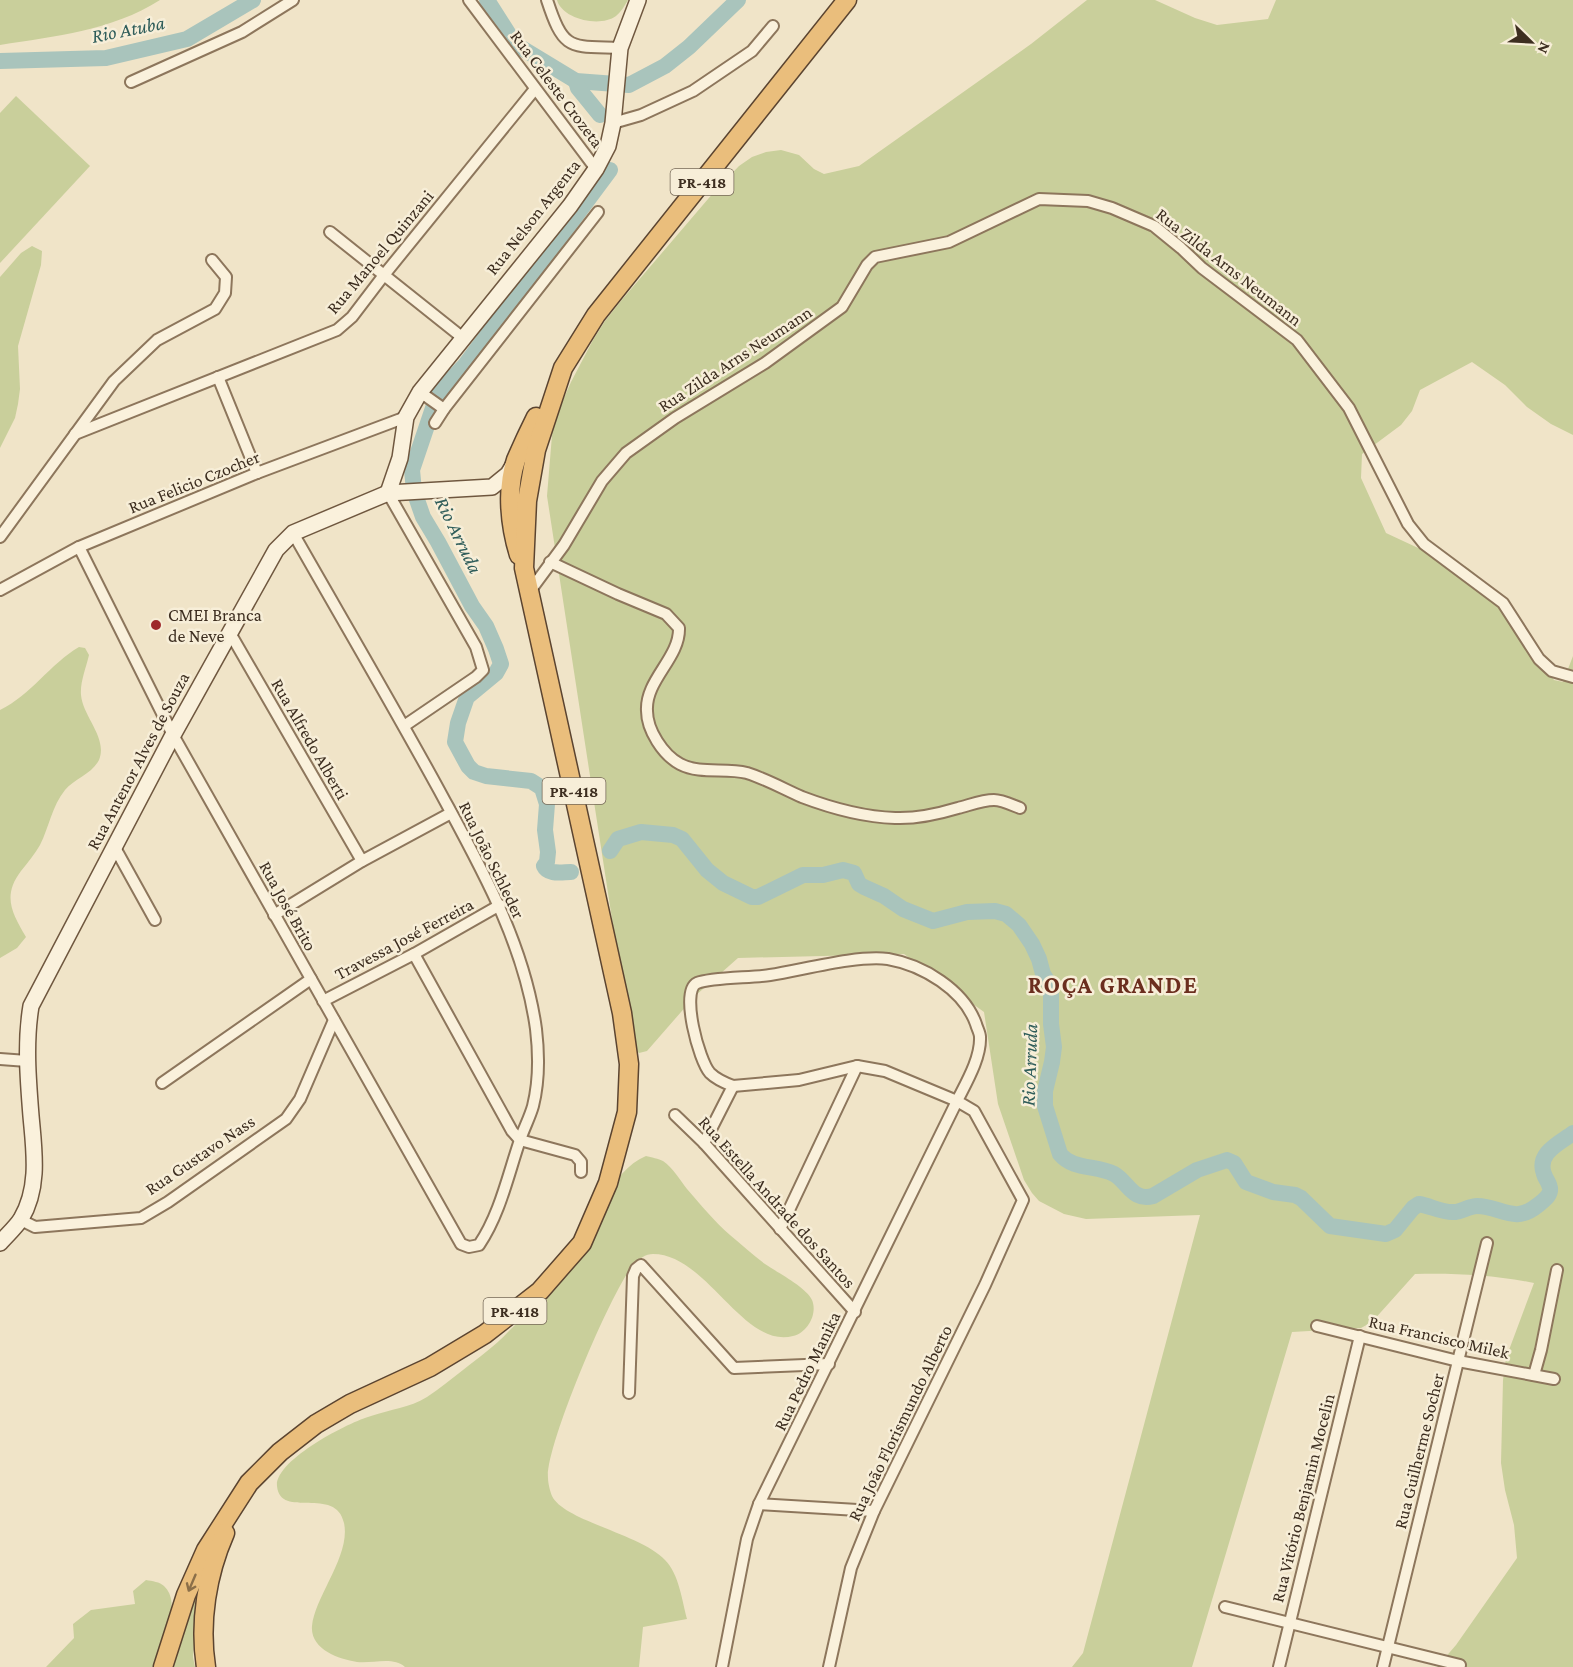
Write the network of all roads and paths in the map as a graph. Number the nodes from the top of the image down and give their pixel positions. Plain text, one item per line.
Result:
1 (293, 0) edge
2 (469, 0) edge
3 (547, 0) edge
4 (638, 0) edge
5 (847, 0) edge
6 (773, 26) dead end
7 (620, 54) junction
8 (131, 82) dead end
9 (535, 89) junction
10 (613, 123) junction
11 (596, 169) junction
12 (598, 212) dead end
13 (330, 232) dead end
14 (212, 260) dead end
15 (384, 274) junction
16 (463, 338) junction
17 (563, 368) junction
18 (218, 377) junction
19 (420, 392) junction
20 (444, 409) junction
21 (406, 417) junction
22 (435, 423) dead end
23 (75, 434) junction
24 (516, 462) junction
25 (257, 473) junction
26 (492, 487) junction
27 (388, 493) junction
28 (511, 500) junction
29 (293, 533) junction
30 (0, 537) edge
31 (79, 547) junction
32 (550, 562) junction
33 (524, 568) junction
34 (0, 590) edge
35 (530, 591) junction
36 (230, 633) junction
37 (1573, 677) edge
38 (404, 726) junction
39 (173, 735) junction
40 (1020, 808) dead end
41 (451, 813) junction
42 (114, 846) junction
43 (362, 861) junction
44 (500, 905) junction
45 (274, 915) junction
46 (155, 920) dead end
47 (414, 954) junction
48 (311, 979) junction
49 (323, 1000) junction
50 (334, 1020) junction
51 (0, 1059) edge
52 (27, 1061) junction
53 (857, 1066) junction
54 (162, 1083) dead end
55 (733, 1086) junction
56 (957, 1101) junction
57 (675, 1115) dead end
58 (520, 1140) junction
59 (704, 1143) junction
60 (581, 1172) dead end
61 (21, 1220) junction
62 (780, 1229) junction
63 (489, 1230) joint
64 (0, 1243) edge
65 (1487, 1243) dead end
66 (1557, 1270) dead end
67 (855, 1312) junction
68 (1317, 1326) dead end
69 (1360, 1336) junction
70 (1458, 1361) junction
71 (829, 1364) junction
72 (1534, 1376) junction
73 (1554, 1379) dead end
74 (629, 1393) dead end
75 (242, 1496) junction
76 (759, 1504) junction
77 (874, 1511) junction
78 (1225, 1606) dead end
79 (1290, 1623) junction
80 (1388, 1647) junction
81 (1460, 1665) dead end
82 (163, 1667) edge
83 (206, 1667) edge
84 (722, 1667) edge
85 (829, 1667) edge
86 (1279, 1667) edge
87 (1383, 1667) edge

1 - 8 street
2 - 9 street, Rua Celeste Crozeta
3 - 7 street
4 - 7 main road, Rua Nelson Argenta
5 - 17 highway, PR-418
6 - 10 street
7 - 10 main road, Rua Nelson Argenta
9 - 11 street, Rua Celeste Crozeta
9 - 15 street, Rua Manoel Quinzani
10 - 11 main road, Rua Nelson Argenta
11 - 16 main road, Rua Nelson Argenta
12 - 20 street
13 - 15 street
14 - 23 street
15 - 16 street
15 - 18 street, Rua Manoel Quinzani
16 - 19 main road, Rua Nelson Argenta
17 - 24 highway
17 - 33 highway, PR-418
18 - 23 street, Rua Manoel Quinzani
18 - 25 street
19 - 20 street
19 - 21 main road, Rua Nelson Argenta
20 - 22 street
21 - 25 street, Rua Felicio Czocher
21 - 27 main road, Rua Nelson Argenta
23 - 30 street
24 - 26 main road
24 - 28 highway
25 - 31 street, Rua Felicio Czocher
26 - 27 main road, Rua Antenor Alves de Souza
26 - 28 main road
27 - 29 main road, Rua Antenor Alves de Souza
27 - 38 street
28 - 33 highway
29 - 36 main road, Rua Antenor Alves de Souza
29 - 38 street, Rua João Schleder
31 - 34 street, Rua Felicio Czocher
31 - 39 street, Rua José Brito
32 - 35 street, Rua Zilda Arns Neumann
32 - 37 street, Rua Zilda Arns Neumann
32 - 40 street
33 - 35 highway, PR-418
35 - 75 highway, PR-418
36 - 39 main road, Rua Antenor Alves de Souza
36 - 43 street, Rua Alfredo Alberti
38 - 41 street, Rua João Schleder
39 - 42 main road, Rua Antenor Alves de Souza
39 - 45 street, Rua José Brito
41 - 43 street
41 - 44 street, Rua João Schleder
42 - 46 street
42 - 52 main road, Rua Antenor Alves de Souza
43 - 45 street
44 - 47 street, Travessa José Ferreira
44 - 58 street, Rua João Schleder
45 - 48 street, Rua José Brito
47 - 49 street, Travessa José Ferreira
47 - 58 street
48 - 49 street, Rua José Brito
48 - 54 street
49 - 50 street, Rua José Brito
50 - 61 street, Rua Gustavo Nass
50 - 63 street, Rua José Brito
51 - 52 street
52 - 61 main road, Rua Antenor Alves de Souza
53 - 55 street
53 - 56 street
53 - 62 street
55 - 56 street, Rua Pedro Manika
55 - 59 street
56 - 67 street, Rua Pedro Manika
56 - 77 street, Rua João Florismundo Alberto
57 - 59 street, Rua Estella Andrade dos Santos
58 - 60 street
58 - 63 street, Rua João Schleder
59 - 62 street, Rua Estella Andrade dos Santos
61 - 64 main road
62 - 67 street, Rua Estella Andrade dos Santos
65 - 70 street, Rua Guilherme Socher
66 - 72 street
67 - 71 street, Rua Pedro Manika
68 - 69 street, Rua Francisco Milek
69 - 70 street, Rua Francisco Milek
69 - 79 street, Rua Vitório Benjamin Mocelin
70 - 72 street, Rua Francisco Milek
70 - 80 street, Rua Guilherme Socher
71 - 74 street
71 - 76 street, Rua Pedro Manika
72 - 73 street, Rua Francisco Milek
75 -> 82 highway, PR-418
75 - 83 highway, PR-418
76 - 77 street
76 - 84 street, Rua Pedro Manika
77 - 85 street, Rua João Florismundo Alberto
78 - 79 street
79 - 80 street
79 - 86 street, Rua Vitório Benjamin Mocelin
80 - 81 street
80 - 87 street, Rua Guilherme Socher

